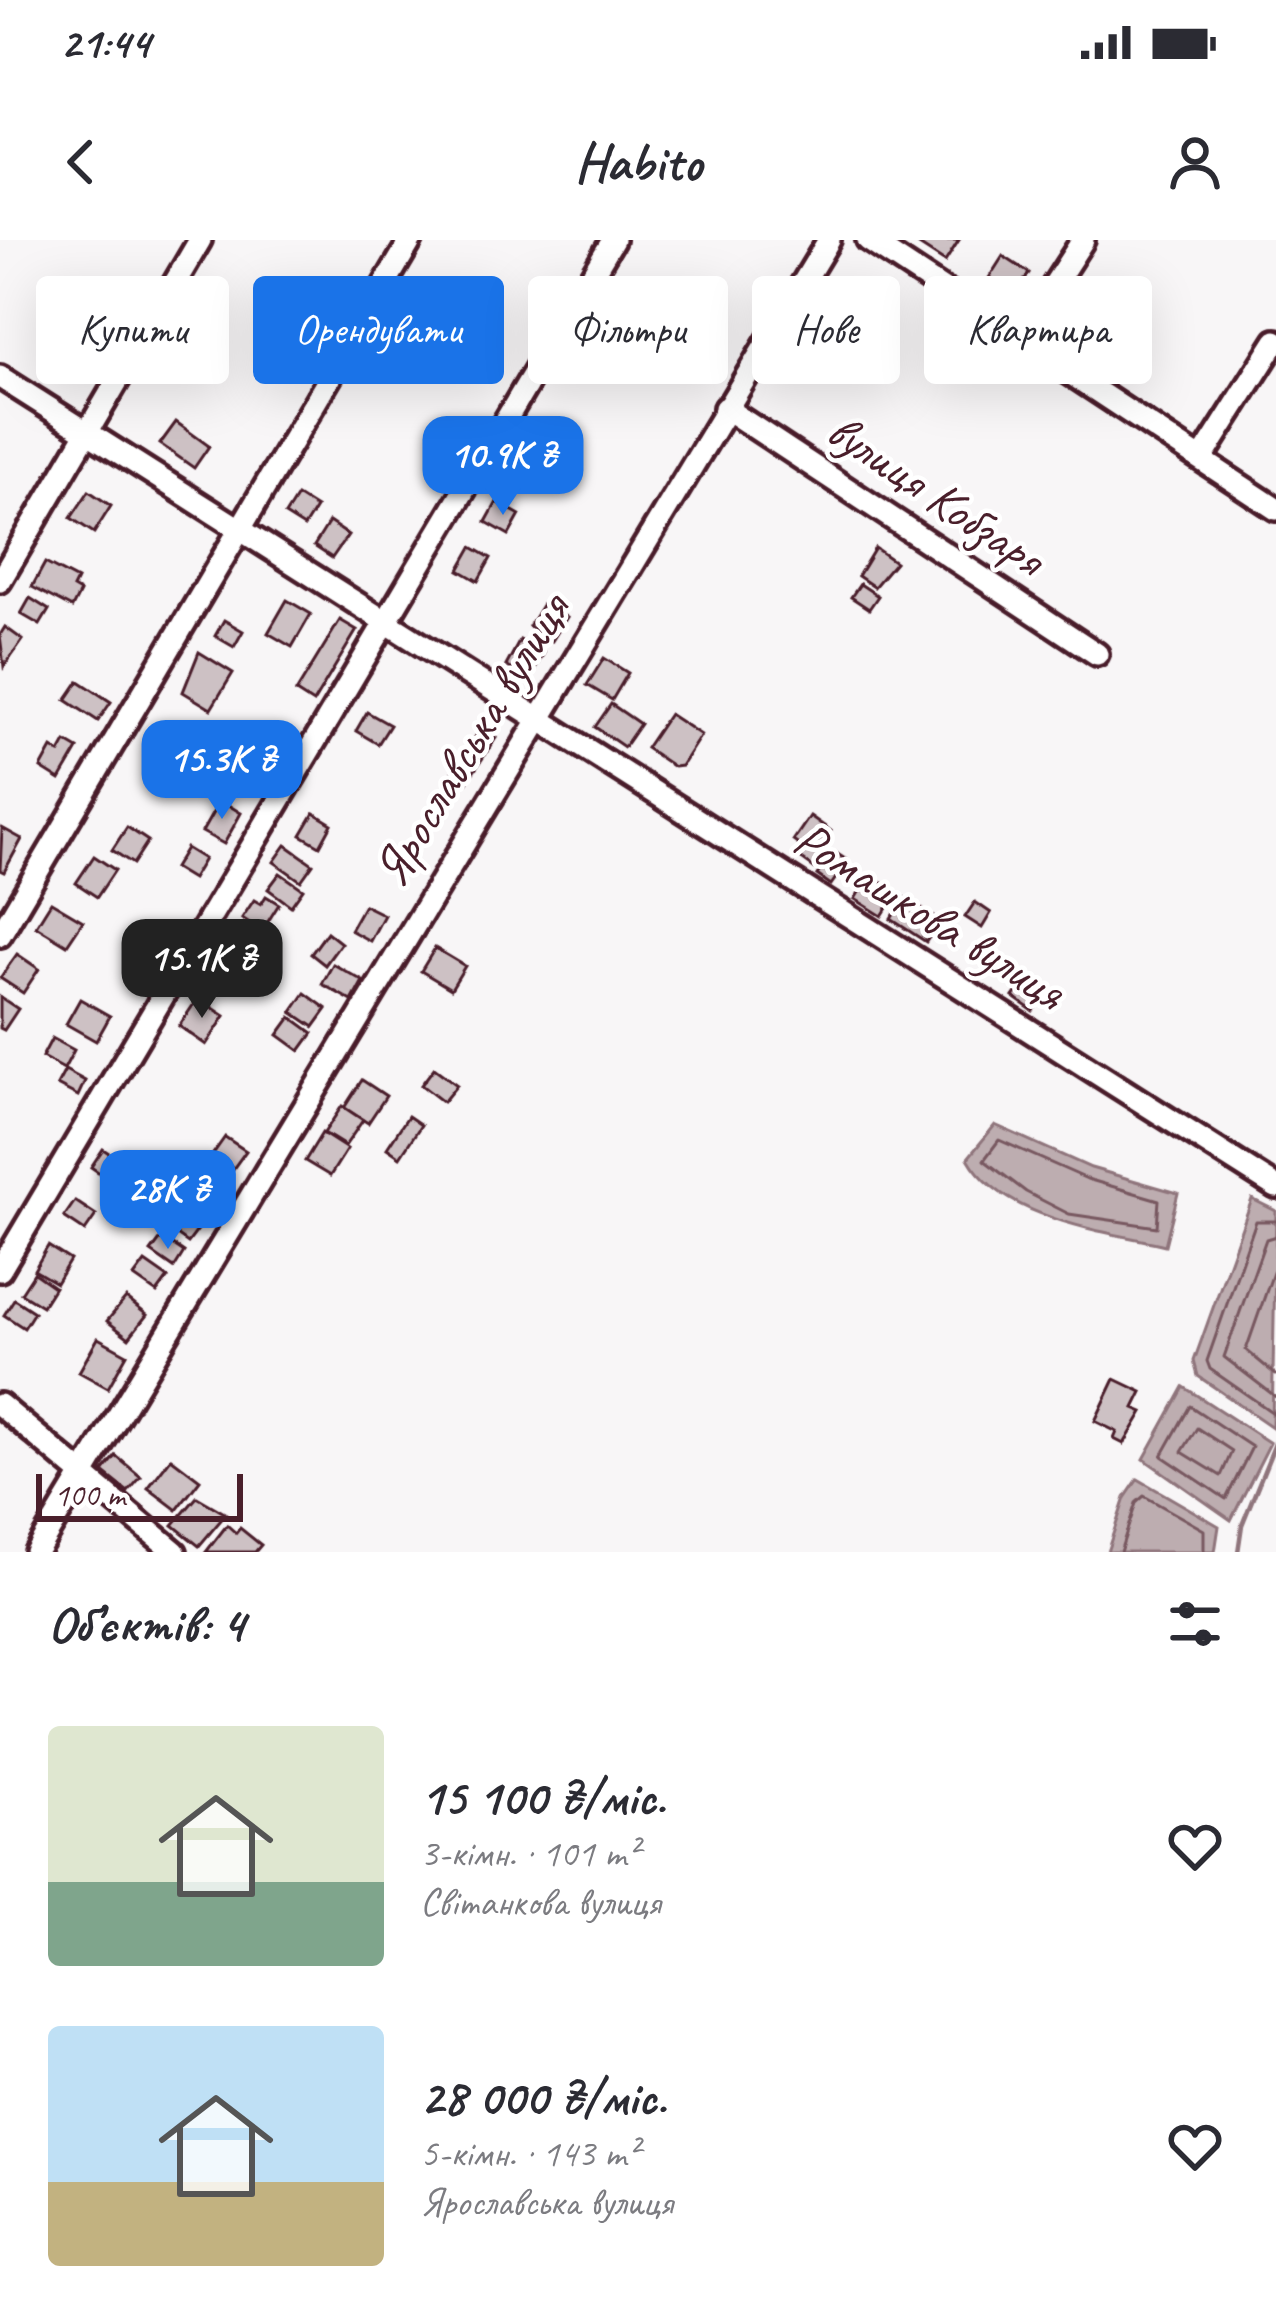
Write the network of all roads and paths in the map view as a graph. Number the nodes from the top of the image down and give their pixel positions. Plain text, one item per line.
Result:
1 (200, 240) edge
2 (411, 240) edge
3 (613, 240) edge
4 (830, 240) edge
5 (868, 240) edge
6 (1083, 240) edge
7 (1060, 276) edge
8 (924, 278) edge
9 (1276, 341) edge
10 (0, 377) edge
11 (1086, 384) edge
12 (725, 408) junction
13 (87, 434) junction
14 (1202, 458) junction
15 (1276, 509) edge
16 (236, 528) junction
17 (0, 581) edge
18 (388, 624) junction
19 (1097, 654) dead end
20 (537, 717) junction
21 (0, 935) edge
22 (1276, 1187) edge
23 (0, 1270) edge
24 (0, 1405) edge
25 (83, 1475) junction
26 (36, 1552) edge
27 (176, 1552) edge

1 - 13 street
2 - 16 street
3 - 18 street
4 - 12 street, Ярославська вулиця
5 - 8 street
6 - 7 street
9 - 14 street
10 - 13 street, Ромашкова вулиця
11 - 14 street
12 - 19 street, вулиця Кобзаря
12 - 20 street, Ярославська вулиця
13 - 16 street, Ромашкова вулиця
13 - 17 street
14 - 15 street
16 - 18 street, Ромашкова вулиця
16 - 21 street
18 - 20 street, Ромашкова вулиця
18 - 23 street
20 - 22 street, Ромашкова вулиця
20 - 25 street, Ярославська вулиця
24 - 25 street
25 - 26 street, Ярославська вулиця
25 - 27 street

